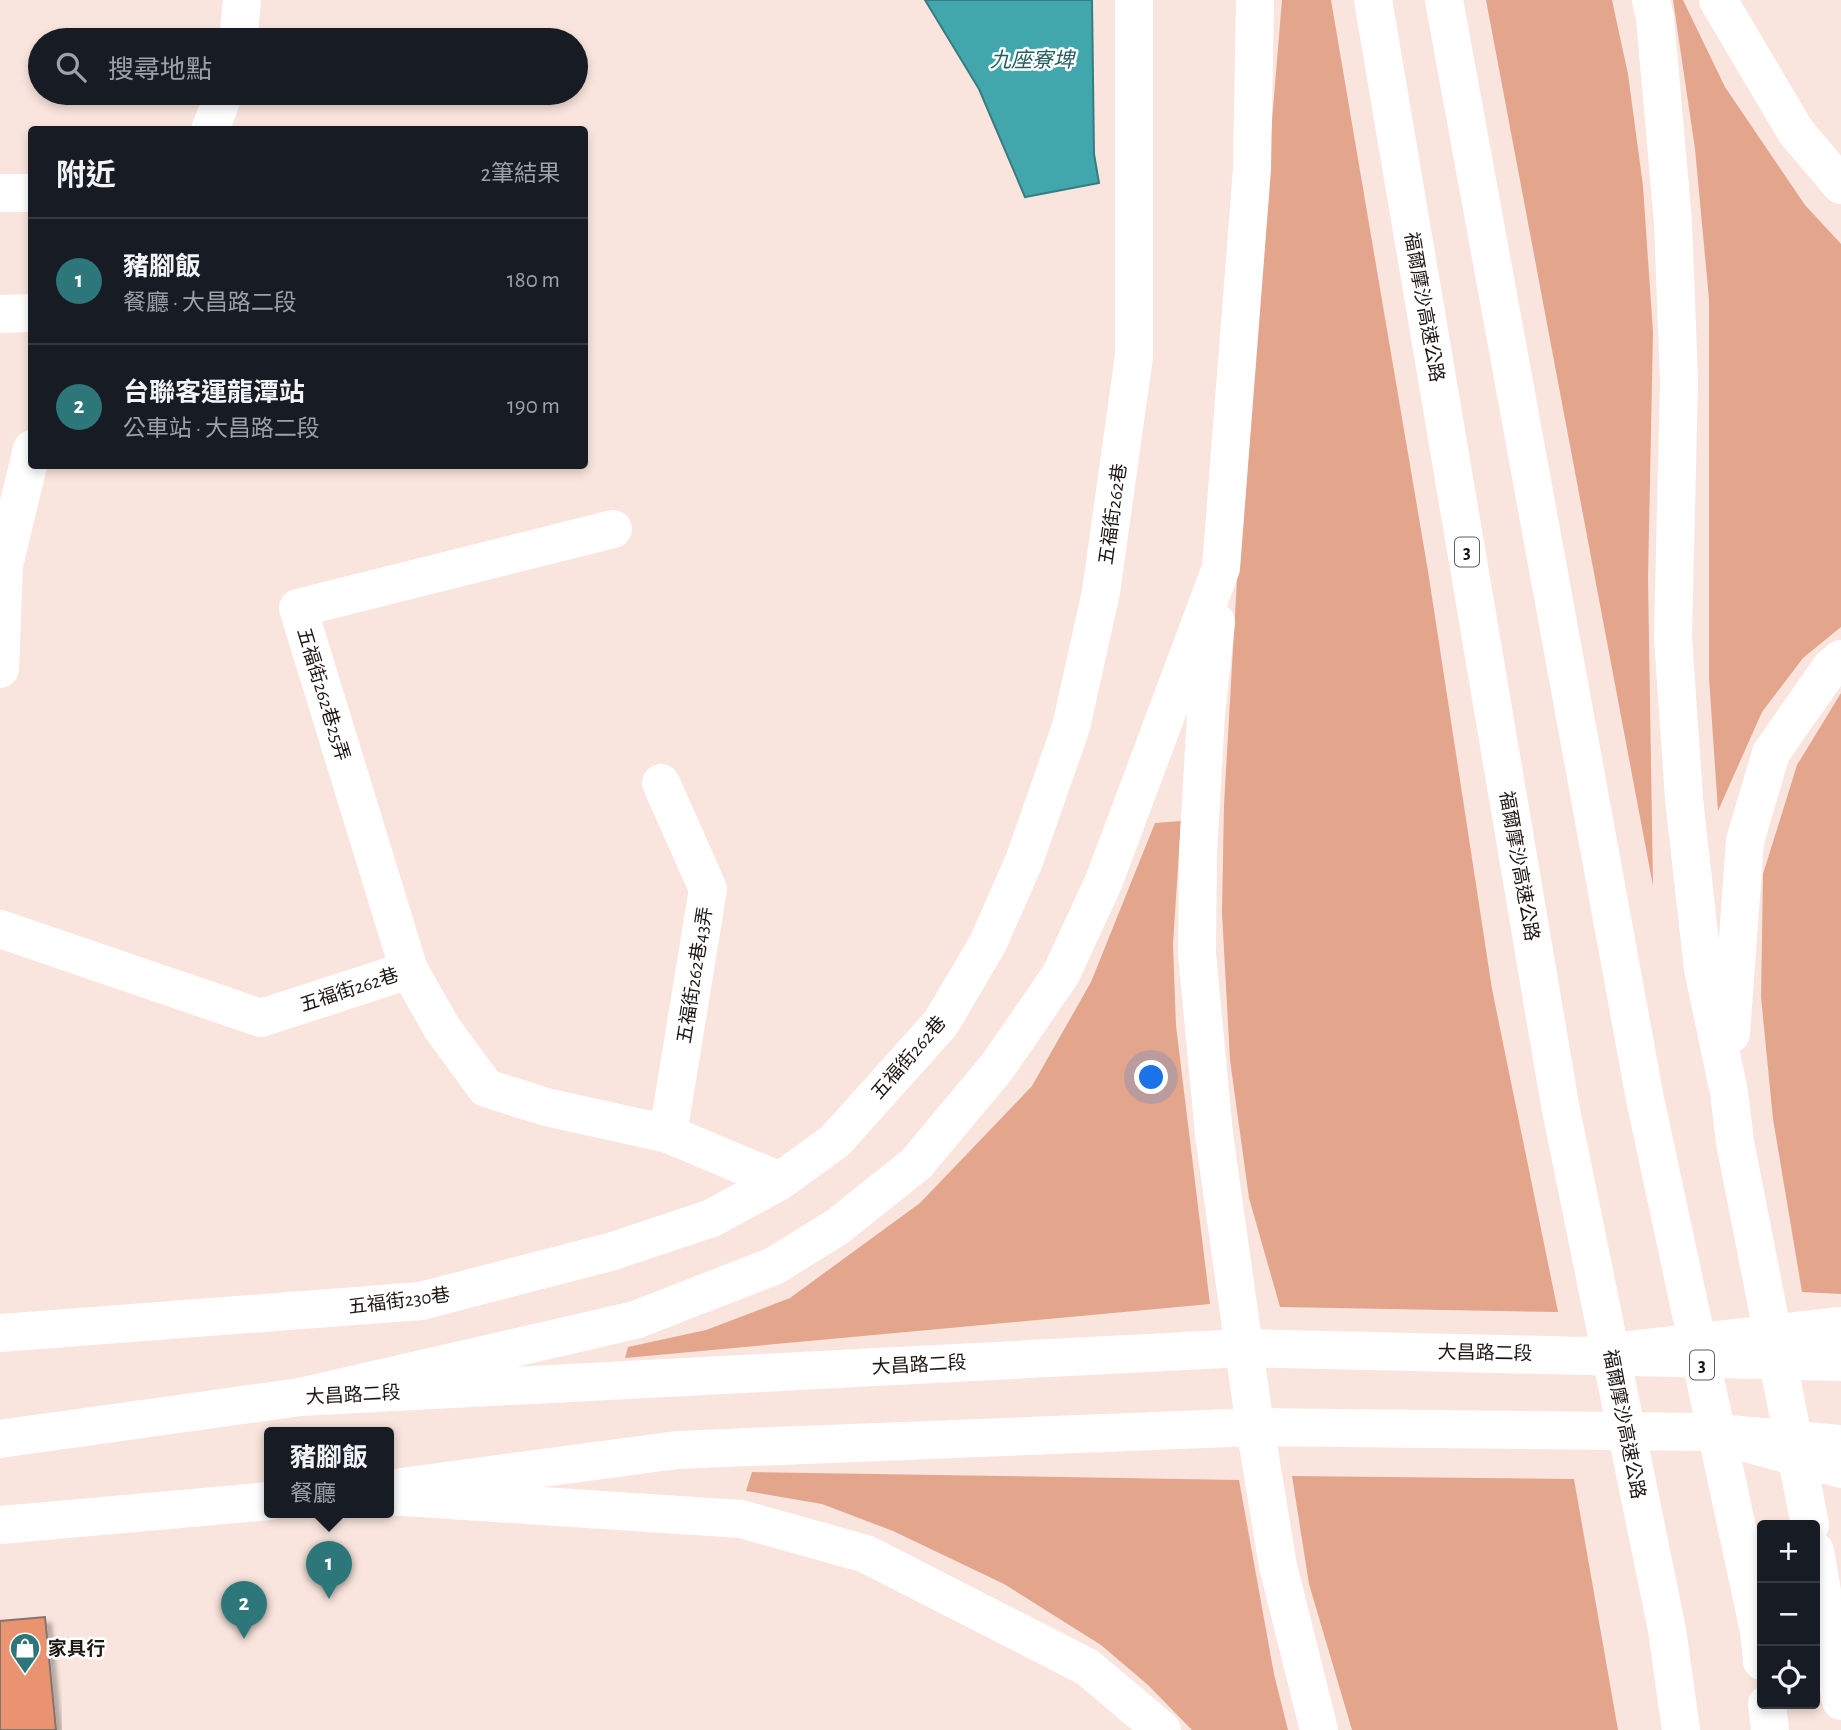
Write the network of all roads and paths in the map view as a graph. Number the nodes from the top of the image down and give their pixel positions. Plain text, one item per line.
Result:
1 (242, 0) edge
2 (1134, 0) edge
3 (1255, 0) edge
4 (1374, 0) edge
5 (1444, 0) edge
6 (1651, 0) edge
7 (1718, 0) edge
8 (238, 28) edge
9 (219, 105) edge
10 (212, 126) edge
11 (1841, 186) edge
12 (0, 193) edge
13 (28, 193) edge
14 (28, 313) edge
15 (0, 314) edge
16 (28, 466) edge
17 (613, 529) dead end
18 (1222, 568) junction
19 (1841, 659) edge
20 (0, 668) edge
21 (661, 783) dead end
22 (0, 929) edge
23 (409, 970) junction
24 (1730, 1092) junction
25 (667, 1134) junction
26 (780, 1181) junction
27 (1841, 1326) edge
28 (0, 1334) edge
29 (1243, 1348) junction
30 (1595, 1354) junction
31 (1841, 1362) edge
32 (300, 1397) junction
33 (1255, 1427) junction
34 (1706, 1432) junction
35 (0, 1439) edge
36 (1841, 1444) edge
37 (1841, 1469) edge
38 (394, 1487) edge
39 (394, 1496) edge
40 (264, 1502) edge
41 (1809, 1520) edge
42 (0, 1525) edge
43 (1820, 1577) edge
44 (1757, 1632) edge
45 (1841, 1701) edge
46 (1768, 1709) edge
47 (1162, 1730) edge
48 (1319, 1730) edge
49 (1681, 1730) edge
50 (1770, 1730) edge

1 - 8 main road
2 - 26 main road, 五福街262巷
3 - 18 main road
4 - 49 main road, 福爾摩沙高速公路 / 3
5 - 44 main road, 3
6 - 24 main road
7 - 11 main road
9 - 10 main road
12 - 13 main road
14 - 15 main road
16 - 20 main road
17 - 23 main road, 五福街262巷25弄
18 - 29 main road
18 - 32 main road
19 - 24 main road
21 - 25 main road, 五福街262巷43弄
22 - 23 main road, 五福街262巷
23 - 25 main road, 五福街262巷
24 - 41 main road
25 - 26 main road, 五福街262巷
26 - 28 main road, 五福街230巷
27 - 30 main road
29 - 30 main road, 大昌路二段
29 - 32 main road, 大昌路二段
29 - 33 main road
30 - 31 main road, 大昌路二段
32 - 35 main road, 大昌路二段
33 - 34 main road
33 - 38 main road
33 - 48 main road
34 - 36 main road
34 - 37 main road
39 - 47 main road
40 - 42 main road
43 - 45 main road
46 - 50 main road

